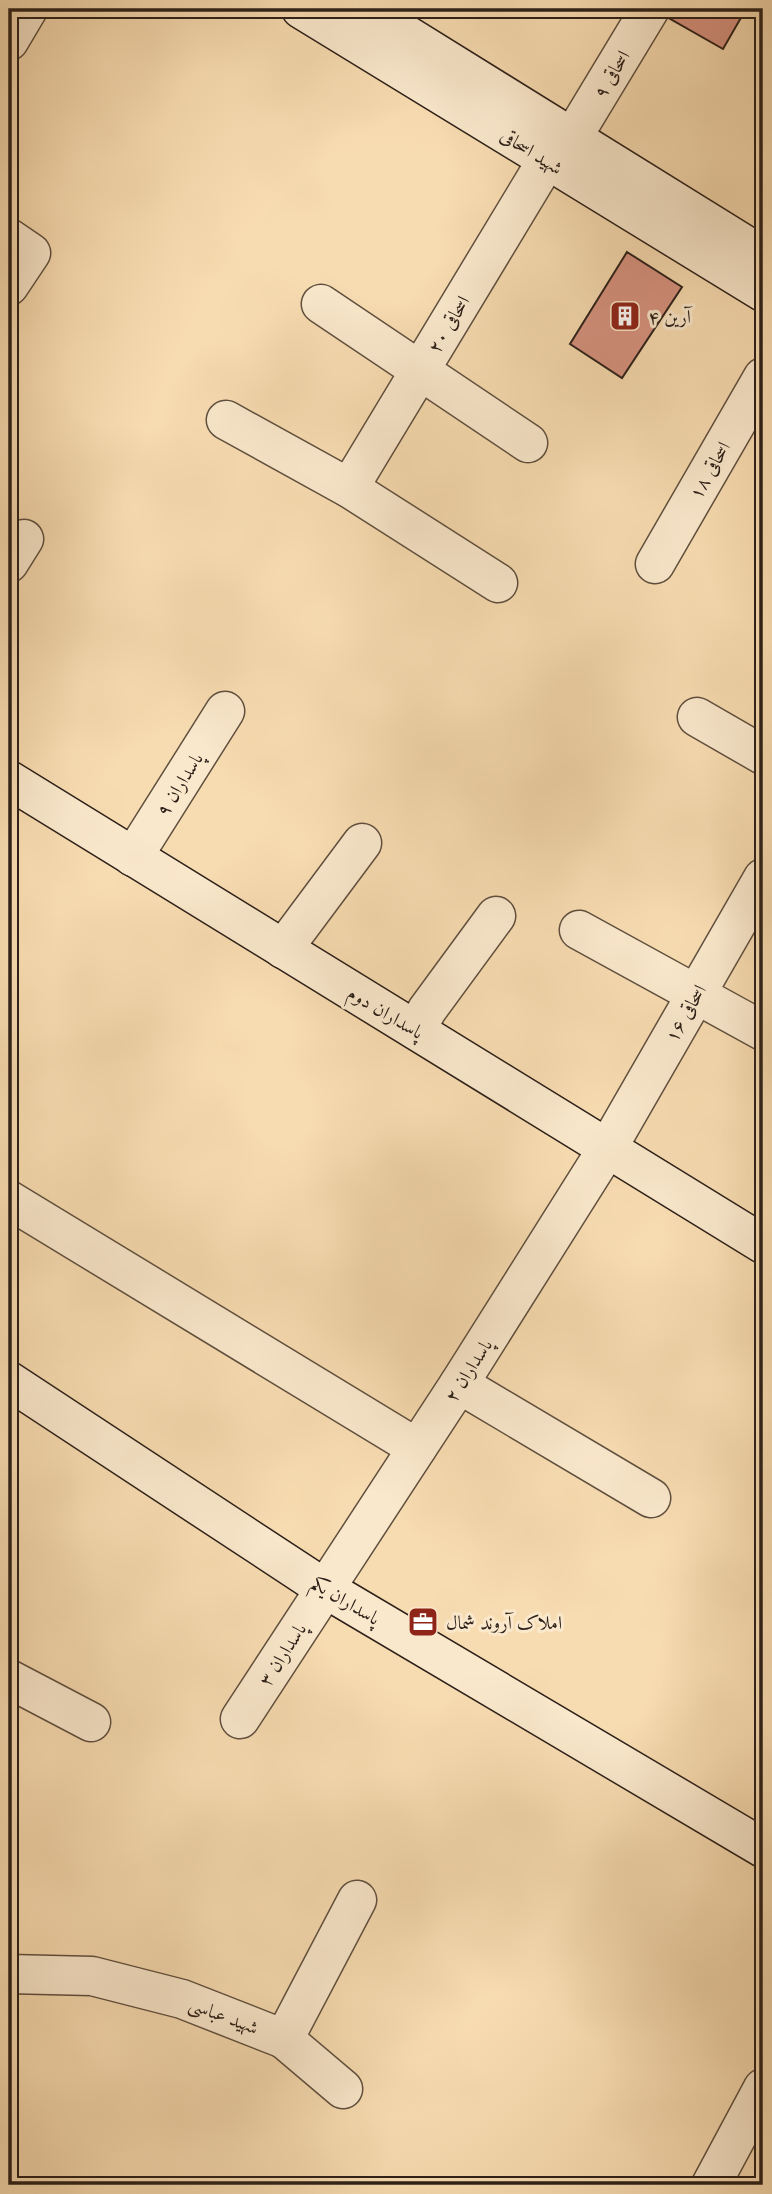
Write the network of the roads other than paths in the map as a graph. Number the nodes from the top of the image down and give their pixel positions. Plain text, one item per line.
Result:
1 (28, 9) edge
2 (301, 9) edge
3 (650, 9) edge
4 (354, 17) edge
5 (9, 41) edge
6 (559, 149) junction
7 (9, 238) edge
8 (763, 256) edge
9 (9, 286) edge
10 (763, 292) edge
11 (321, 304) dead end
12 (420, 370) junction
13 (763, 377) edge
14 (226, 420) dead end
15 (528, 443) dead end
16 (349, 488) junction
17 (655, 564) dead end
18 (498, 583) dead end
19 (225, 711) dead end
20 (697, 717) dead end
21 (763, 755) edge
22 (9, 780) edge
23 (362, 843) dead end
24 (133, 857) junction
25 (763, 878) edge
26 (496, 916) dead end
27 (579, 930) dead end
28 (283, 950) junction
29 (697, 993) junction
30 (416, 1030) junction
31 (763, 1031) edge
32 (607, 1149) junction
33 (13, 1211) edge
34 (763, 1244) edge
35 (9, 1381) edge
36 (459, 1384) junction
37 (417, 1448) junction
38 (651, 1498) dead end
39 (324, 1588) junction
40 (9, 1679) edge
41 (240, 1719) dead end
42 (91, 1723) dead end
43 (763, 1848) edge
44 (357, 1900) dead end
45 (9, 1974) edge
46 (284, 2039) junction
47 (763, 2088) edge
48 (343, 2089) dead end
49 (710, 2185) edge

1 - 5 street
2 - 4 street, شهید اسحاقی
3 - 6 street, اسحاقی ۹
4 - 6 street, شهید اسحاقی
6 - 8 street, شهید اسحاقی
6 - 10 street, شهید اسحاقی
6 - 12 street, اسحاقی ۲۰
7 - 9 street
11 - 12 street
12 - 15 street
12 - 16 street, اسحاقی ۲۰
13 - 17 street, اسحاقی ۱۸
14 - 16 street
16 - 18 street
19 - 24 street, پاسداران ۹
20 - 21 street
22 - 24 street, پاسداران دوم
23 - 28 street
24 - 28 street, پاسداران دوم
25 - 29 street, اسحاقی ۱۶
26 - 30 street
27 - 29 street
28 - 30 street, پاسداران دوم
29 - 31 street
29 - 32 street, اسحاقی ۱۶
30 - 32 street, پاسداران دوم
32 - 34 street, پاسداران دوم
32 - 36 street, پاسداران ۲
33 - 37 street
35 - 39 street, پاسداران یکم
36 - 37 street, پاسداران ۲
36 - 38 street
37 - 39 street, پاسداران ۲
39 - 41 street, پاسداران ۳
39 - 43 street, پاسداران یکم
40 - 42 street
44 - 46 street, شهید عباسی
45 - 46 street, شهید عباسی
46 - 48 street
47 - 49 street

